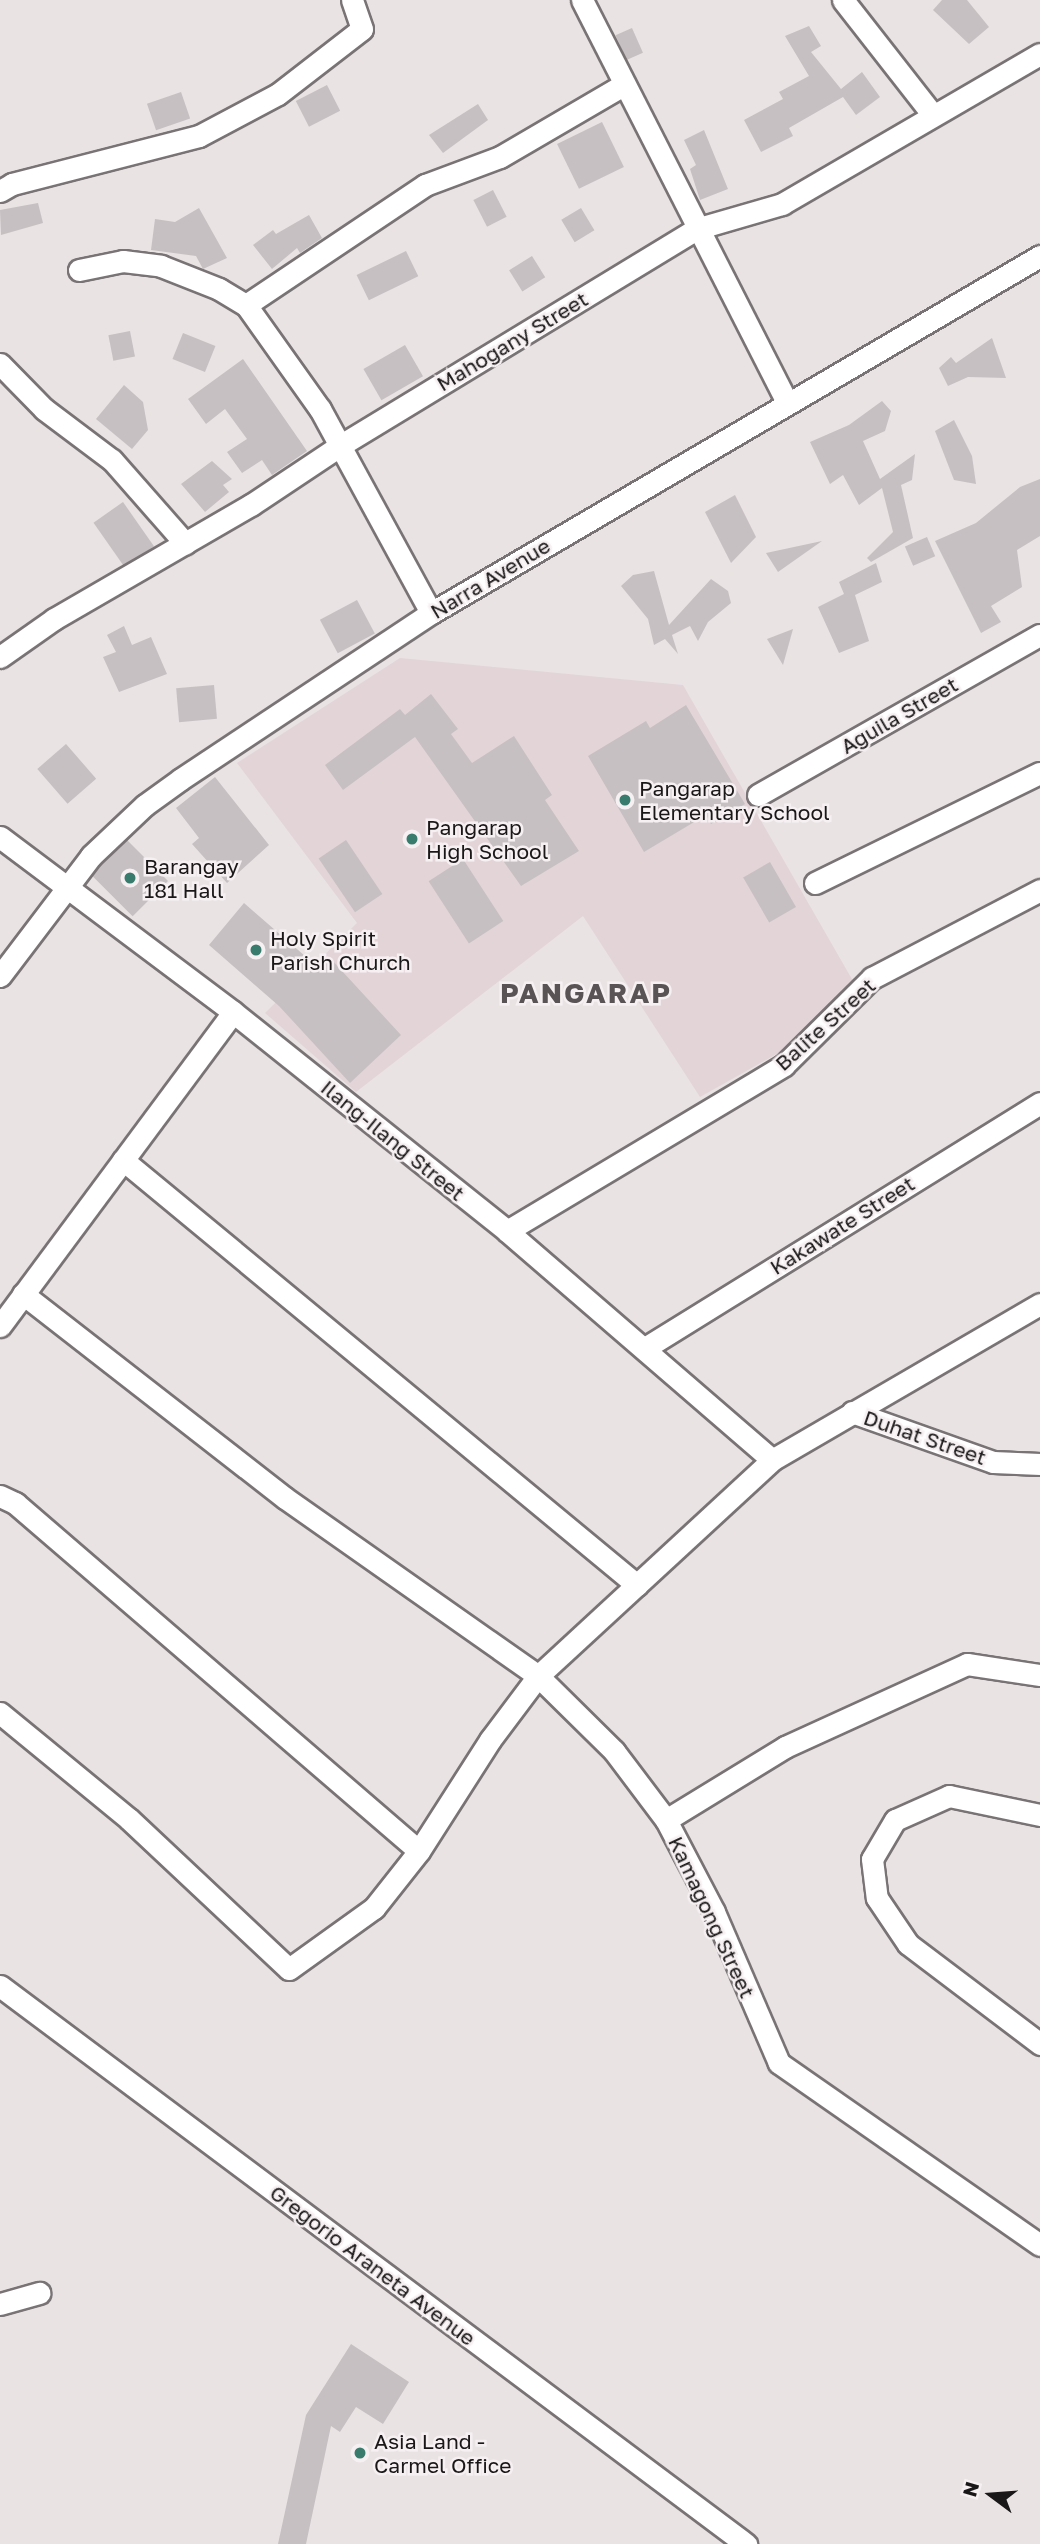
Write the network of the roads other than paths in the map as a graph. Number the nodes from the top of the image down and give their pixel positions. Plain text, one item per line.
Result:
1 (352, 0) edge
2 (582, 0) edge
3 (843, 0) edge
4 (1040, 54) edge
5 (623, 85) junction
6 (933, 115) junction
7 (0, 191) edge
8 (696, 229) junction
9 (1040, 256) edge
10 (79, 271) dead end
11 (246, 305) junction
12 (0, 364) edge
13 (787, 403) junction
14 (341, 445) junction
15 (185, 543) junction
16 (431, 613) junction
17 (1040, 635) edge
18 (3, 647) edge
19 (1040, 773) edge
20 (758, 795) dead end
21 (0, 836) edge
22 (815, 883) dead end
23 (68, 884) junction
24 (1040, 890) edge
25 (0, 976) edge
26 (233, 1012) junction
27 (1040, 1103) edge
28 (122, 1160) junction
29 (508, 1231) junction
30 (23, 1294) junction
31 (1040, 1304) edge
32 (0, 1326) edge
33 (645, 1348) junction
34 (852, 1412) junction
35 (772, 1460) junction
36 (1040, 1464) edge
37 (0, 1496) edge
38 (637, 1585) junction
39 (1040, 1675) edge
40 (538, 1676) junction
41 (0, 1713) edge
42 (1040, 1815) edge
43 (666, 1820) junction
44 (419, 1851) junction
45 (0, 1986) edge
46 (1040, 2044) edge
47 (1040, 2245) edge
48 (39, 2293) dead end
49 (0, 2304) edge
50 (746, 2544) edge

1 - 7 street
2 - 5 street
3 - 6 street
4 - 6 street, Mahogany Street
5 - 8 street
5 - 11 street
6 - 8 street, Mahogany Street
8 - 13 street
8 - 14 street, Mahogany Street
9 - 13 street, Narra Avenue
10 - 11 street
11 - 14 street
12 - 15 street
13 - 16 street, Narra Avenue
14 - 15 street, Mahogany Street
14 - 16 street
15 - 18 street, Mahogany Street
16 - 23 street, Narra Avenue
17 - 20 street, Aguila Street
19 - 22 street
21 - 23 street, Ilang-Ilang Street
23 - 25 street, Narra Avenue
23 - 26 street, Ilang-Ilang Street
24 - 29 street, Balite Street
26 - 28 street
26 - 29 street, Ilang-Ilang Street
27 - 33 street, Kakawate Street
28 - 30 street
28 - 38 street
29 - 33 street, Ilang-Ilang Street
30 - 32 street
30 - 40 street
31 - 34 street
33 - 35 street, Ilang-Ilang Street
34 - 35 street
34 - 36 street, Duhat Street
35 - 38 street
37 - 44 street
38 - 40 street
39 - 43 street, Kamagong Street
40 - 43 street
40 - 44 street
41 - 44 street
42 - 46 street
43 - 47 street, Kamagong Street
45 - 50 street, Gregorio Araneta Avenue
48 - 49 street

